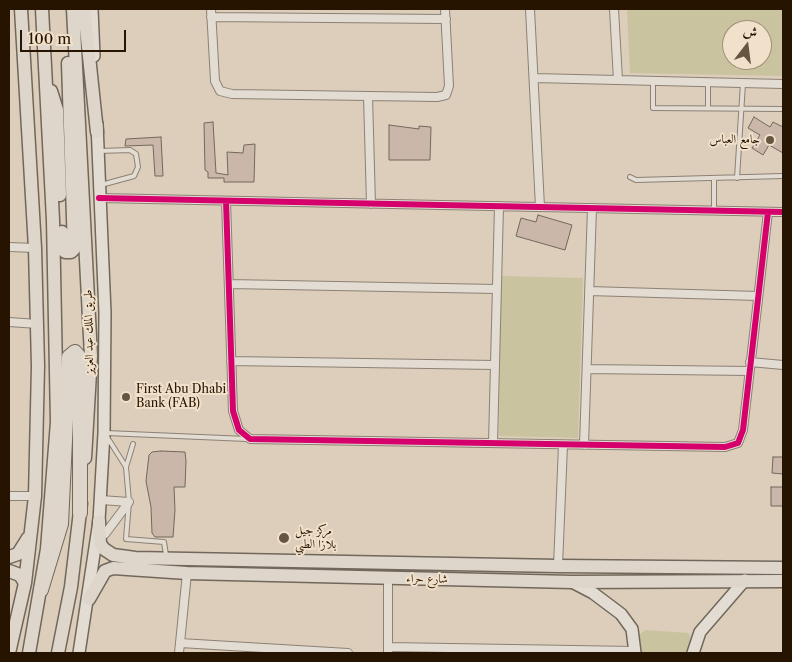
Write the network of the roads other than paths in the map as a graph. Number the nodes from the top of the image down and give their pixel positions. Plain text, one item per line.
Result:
1 (21, 9) edge
2 (42, 9) edge
3 (92, 9) edge
4 (291, 9) edge
5 (367, 9) edge
6 (445, 9) edge
7 (530, 9) edge
8 (614, 9) edge
9 (77, 10) edge
10 (211, 13) edge
11 (292, 17) junction
12 (367, 18) junction
13 (446, 19) junction
14 (46, 76) junction
15 (534, 78) junction
16 (618, 80) junction
17 (653, 81) junction
18 (708, 82) junction
19 (743, 83) junction
20 (783, 84) edge
21 (368, 96) junction
22 (708, 108) junction
23 (741, 108) junction
24 (783, 109) edge
25 (97, 132) junction
26 (98, 151) junction
27 (783, 176) edge
28 (630, 177) dead end
29 (737, 178) junction
30 (714, 179) junction
31 (99, 186) junction
32 (99, 198) junction
33 (226, 201) junction
34 (371, 204) junction
35 (499, 206) junction
36 (540, 207) junction
37 (592, 208) junction
38 (714, 211) junction
39 (768, 212) junction
40 (783, 212) edge
41 (9, 247) edge
42 (35, 248) junction
43 (228, 284) junction
44 (497, 288) junction
45 (589, 291) junction
46 (758, 296) junction
47 (9, 322) edge
48 (38, 324) junction
49 (231, 361) junction
50 (750, 362) junction
51 (495, 365) junction
52 (783, 365) edge
53 (587, 369) junction
54 (749, 371) junction
55 (104, 433) junction
56 (250, 439) junction
57 (493, 443) junction
58 (133, 444) dead end
59 (563, 444) junction
60 (584, 445) junction
61 (126, 467) junction
62 (9, 496) edge
63 (35, 496) junction
64 (100, 500) junction
65 (129, 502) junction
66 (80, 513) junction
67 (99, 522) junction
68 (31, 533) junction
69 (105, 534) dead end
70 (9, 556) edge
71 (166, 558) junction
72 (135, 564) junction
73 (485, 564) junction
74 (558, 566) junction
75 (783, 568) edge
76 (9, 571) edge
77 (187, 573) junction
78 (388, 578) junction
79 (485, 580) junction
80 (745, 580) junction
81 (783, 581) edge
82 (572, 582) junction
83 (25, 583) junction
84 (40, 590) junction
85 (89, 599) junction
86 (180, 643) junction
87 (388, 650) edge
88 (593, 652) edge
89 (635, 652) edge
90 (10, 653) edge
91 (29, 653) edge
92 (58, 653) edge
93 (79, 653) edge
94 (179, 653) edge
95 (348, 653) edge
96 (693, 653) edge

1 - 42 main road
2 - 14 main road
3 - 25 main road
4 - 11 street
5 - 12 street
6 - 13 street
7 - 15 street
8 - 16 street
9 - 14 main road
9 - 25 main road
9 - 66 main road, طريق الملك عبد العزيز
10 - 11 street
10 - 21 street
11 - 12 street
12 - 13 street
13 - 21 street
14 - 84 main road
15 - 16 street
15 - 36 street
16 - 17 street
17 - 18 street
17 - 22 lane
18 - 19 street
18 - 22 lane
19 - 20 street
19 - 23 lane
21 - 34 street
22 - 23 lane
23 - 24 lane
23 - 29 lane
25 - 26 main road
26 - 31 main road
26 - 31 lane
27 - 29 lane
28 - 30 lane
29 - 30 lane
30 - 38 lane
31 - 32 main road
32 - 33 street
32 - 55 main road
33 - 34 street
33 - 43 street
34 - 35 street
35 - 36 street
35 - 44 street
36 - 37 street
37 - 38 street
37 - 45 street
38 - 39 street
39 - 40 street
39 - 46 street
41 - 42 street
42 - 48 main road
43 - 44 street
43 - 49 street
44 - 51 street
45 - 46 street
45 - 53 street
46 - 50 street
47 - 48 street
48 - 63 main road
49 - 51 street
49 - 56 street
50 - 52 street
50 - 54 street
51 - 57 street
53 - 54 street
53 - 60 street
54 - 60 street
55 - 56 lane
55 - 61 lane
55 - 64 main road
56 - 57 street
57 - 59 street
58 - 61 lane
59 - 60 street
59 - 74 street
61 - 65 lane
62 - 63 street
63 - 68 main road
64 - 65 street
64 - 67 main road
65 - 69 street
65 - 71 lane
66 - 84 highway
66 - 92 main road, طريق الملك عبد العزيز
67 - 72 main road, شارع حراء
67 - 85 main road
68 - 70 main road
68 - 83 main road
71 - 72 main road, شارع حراء
71 - 73 main road, شارع حراء
72 - 77 main road, شارع حراء
72 - 85 main road, شارع حراء
73 - 74 main road, شارع حراء
73 - 79 main road
74 - 75 main road, شارع حراء
76 - 83 main road
77 - 78 main road, شارع حراء
77 - 86 street
78 - 79 main road, شارع حراء
78 - 87 street
79 - 82 main road, شارع حراء
80 - 81 main road, شارع حراء
80 - 82 main road, شارع حراء
80 - 96 main road
82 - 89 main road
83 - 90 main road
84 - 91 main road
85 - 93 main road
86 - 94 street
86 - 95 street
87 - 88 street
88 - 89 street

